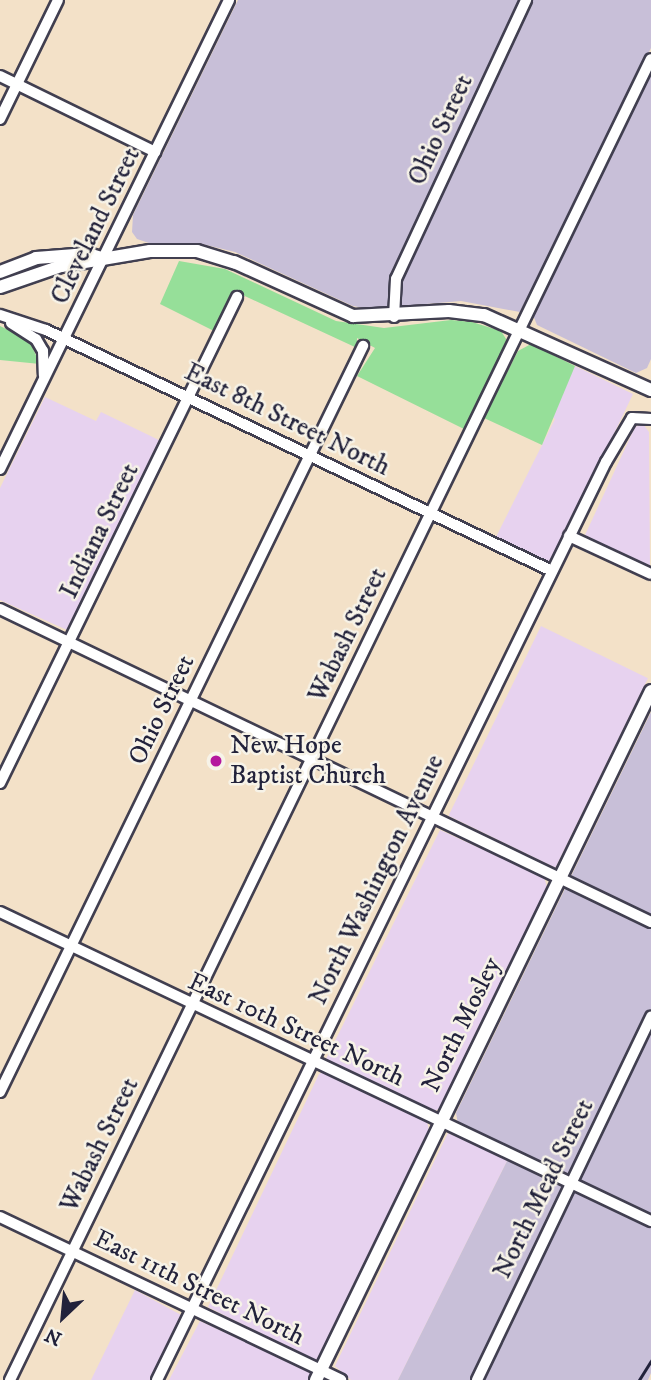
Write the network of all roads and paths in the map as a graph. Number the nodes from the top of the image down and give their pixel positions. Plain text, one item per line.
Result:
1 (58, 0) edge
2 (229, 0) edge
3 (526, 0) edge
4 (651, 59) edge
5 (0, 76) edge
6 (17, 84) junction
7 (0, 119) edge
8 (155, 152) junction
9 (103, 259) junction
10 (0, 272) edge
11 (0, 287) edge
12 (237, 297) dead end
13 (0, 315) edge
14 (394, 317) junction
15 (0, 320) edge
16 (520, 328) junction
17 (64, 339) junction
18 (363, 346) dead end
19 (43, 381) junction
20 (651, 390) edge
21 (189, 398) junction
22 (651, 419) edge
23 (308, 456) junction
24 (0, 470) edge
25 (430, 514) junction
26 (569, 536) junction
27 (552, 571) junction
28 (651, 574) edge
29 (0, 609) edge
30 (69, 642) junction
31 (651, 691) edge
32 (190, 699) junction
33 (312, 758) junction
34 (0, 783) edge
35 (431, 816) junction
36 (559, 878) junction
37 (0, 912) edge
38 (651, 922) edge
39 (71, 947) junction
40 (191, 1003) junction
41 (651, 1017) edge
42 (311, 1060) junction
43 (0, 1093) edge
44 (441, 1121) junction
45 (570, 1182) junction
46 (0, 1217) edge
47 (651, 1221) edge
48 (72, 1251) junction
49 (193, 1309) junction
50 (319, 1375) edge
51 (10, 1380) edge
52 (157, 1380) edge
53 (341, 1380) edge
54 (477, 1380) edge

1 - 6 street
2 - 8 street, Cleveland Street
3 - 14 street, Ohio Street
4 - 16 street, Wabash Street
5 - 6 street
6 - 7 street
6 - 8 street
8 - 9 street, Cleveland Street
9 - 10 street
9 - 11 street
9 - 14 street
9 - 17 street, Cleveland Street
12 - 21 street, Indiana Street
13 - 17 street, East 8th Street North
14 - 16 street
15 - 19 street
16 - 20 street
16 - 25 street, Wabash Street
17 - 19 street, Cleveland Street
17 - 21 street, East 8th Street North
18 - 23 street, Ohio Street
19 - 24 street, Cleveland Street
21 - 23 street, East 8th Street North
21 - 30 street, Indiana Street
22 - 26 street, North Washington Avenue
23 - 25 street, East 8th Street North
23 - 32 street, Ohio Street
25 - 27 street, East 8th Street North
25 - 33 street, Wabash Street
26 - 27 street, North Washington Avenue
26 - 28 street
27 - 35 street, North Washington Avenue
29 - 30 street
30 - 32 street
30 - 34 street, Indiana Street
31 - 36 street, North Mosley
32 - 33 street
32 - 39 street, Ohio Street
33 - 35 street
33 - 40 street, Wabash Street
35 - 36 street
35 - 42 street, North Washington Avenue
36 - 38 street
36 - 44 street, North Mosley
37 - 39 street, East 10th Street North
39 - 40 street, East 10th Street North
39 - 43 street, Ohio Street
40 - 42 street, East 10th Street North
40 - 48 street, Wabash Street
41 - 45 street, North Mead Street
42 - 44 street, East 10th Street North
42 - 49 street, North Washington Avenue
44 - 45 street, East 10th Street North
44 - 50 street, North Mosley
45 - 47 street, East 10th Street North
45 - 54 street, North Mead Street
46 - 48 street, East 11th Street North
48 - 49 street, East 11th Street North
48 - 51 street, Wabash Street
49 - 50 street, East 11th Street North
49 - 52 street, North Washington Avenue
50 - 53 street, East 11th Street North

